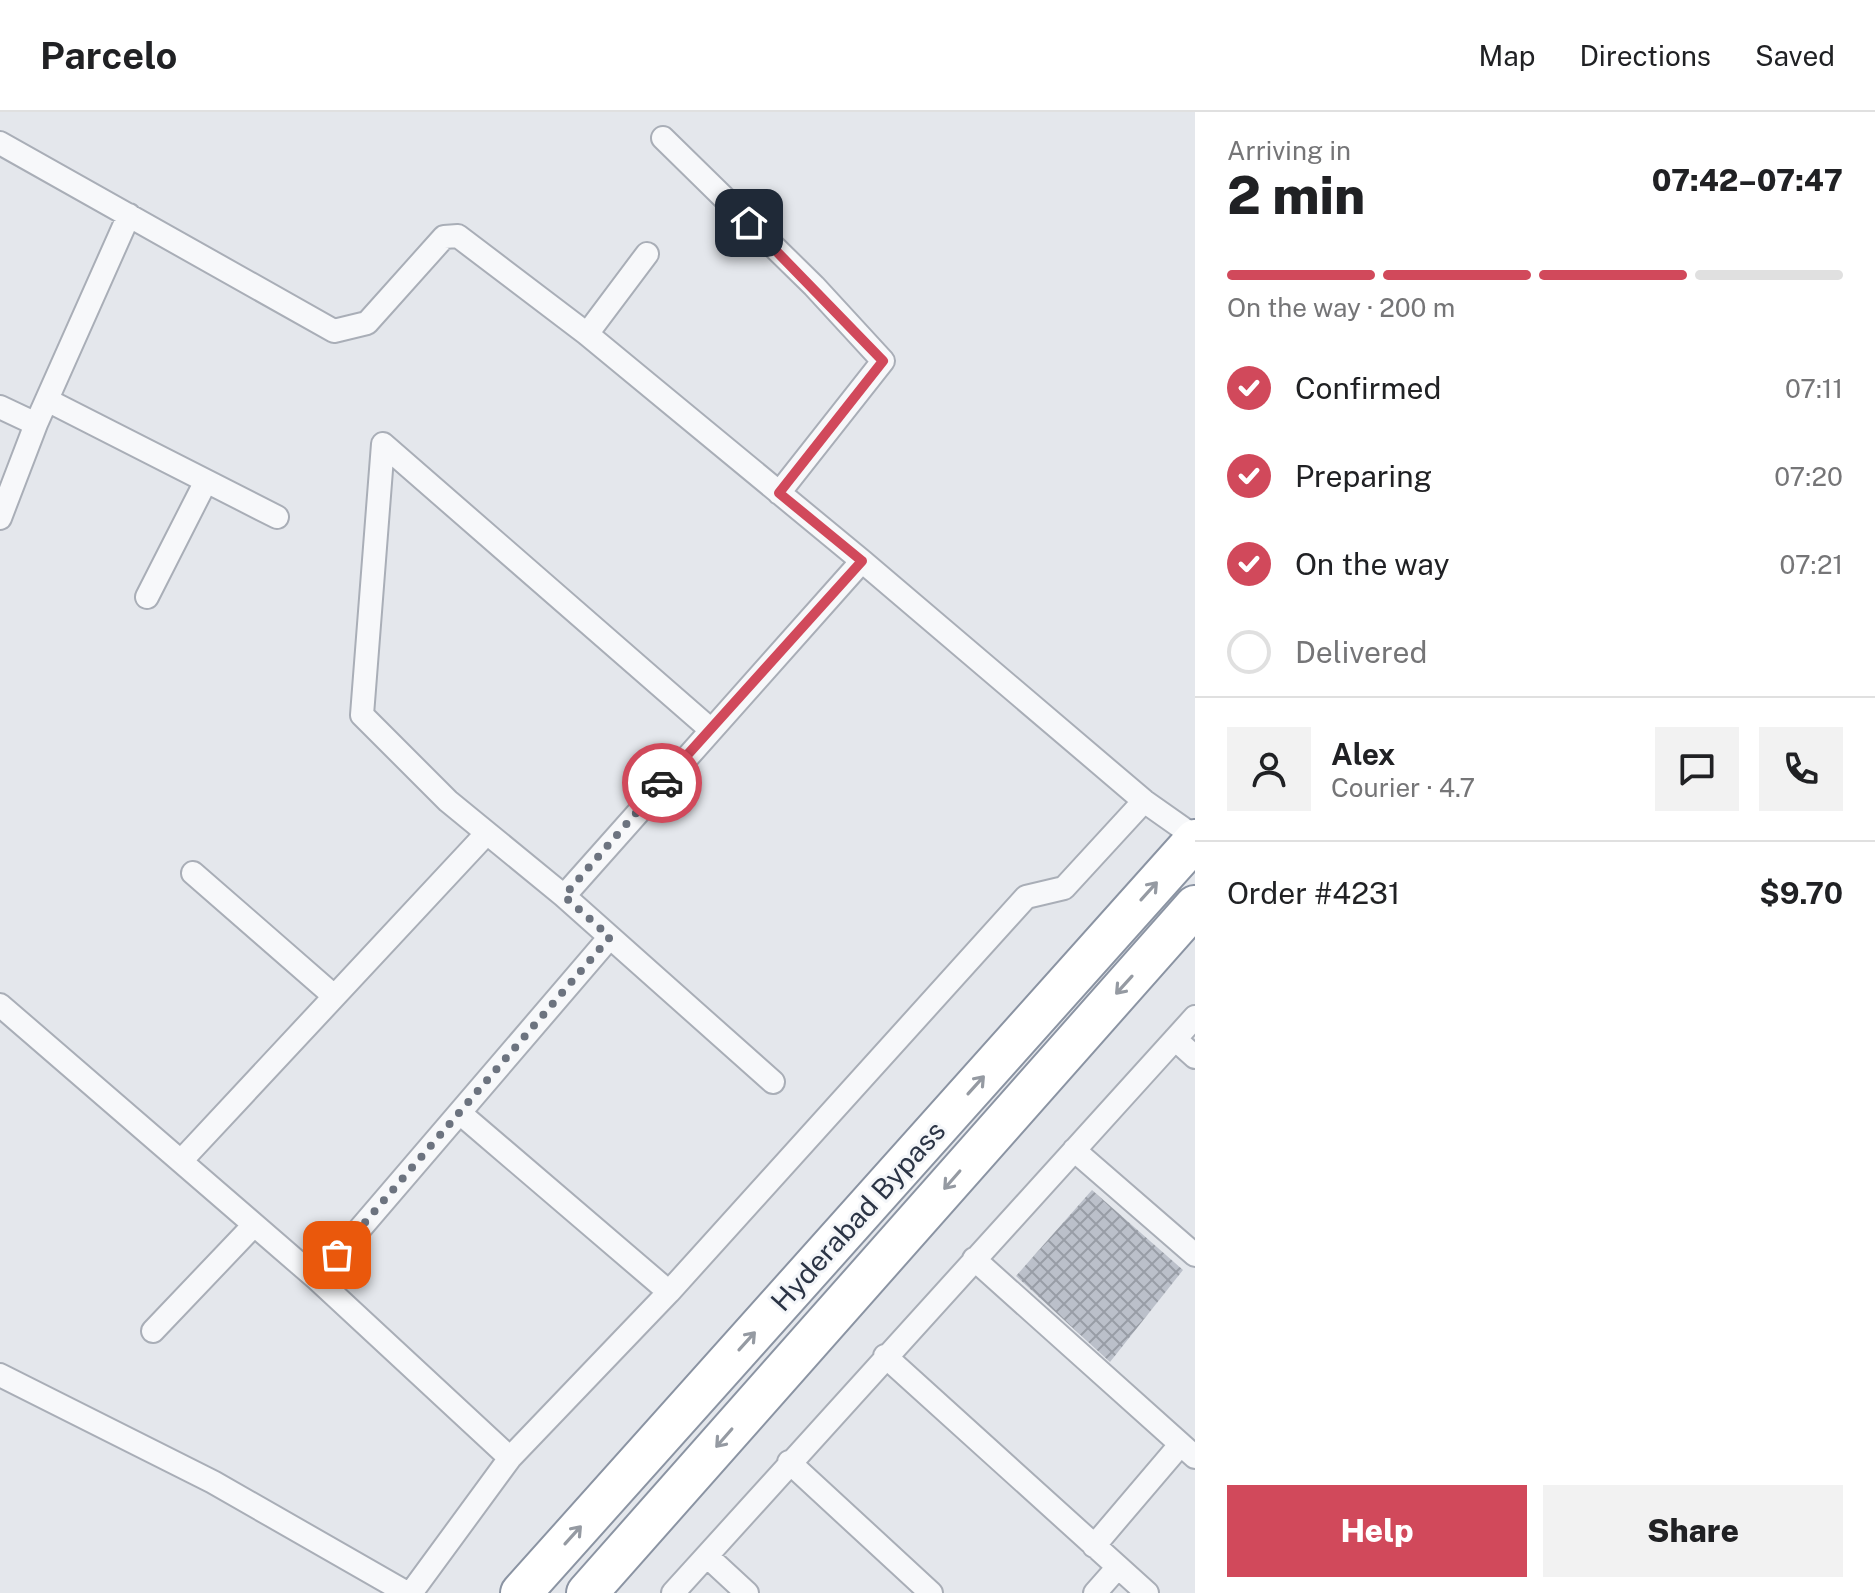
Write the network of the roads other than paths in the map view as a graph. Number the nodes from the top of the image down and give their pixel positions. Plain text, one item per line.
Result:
1 (663, 138) dead end
2 (0, 143) edge
3 (129, 215) junction
4 (647, 254) dead end
5 (587, 334) junction
6 (47, 400) junction
7 (0, 407) edge
8 (36, 424) junction
9 (206, 481) junction
10 (779, 493) junction
11 (277, 517) dead end
12 (0, 518) edge
13 (862, 561) junction
14 (147, 597) dead end
15 (710, 729) junction
16 (1144, 801) junction
17 (486, 834) junction
18 (1195, 838) edge
19 (193, 873) dead end
20 (564, 896) junction
21 (1195, 906) edge
22 (610, 937) junction
23 (334, 996) junction
24 (0, 1005) edge
25 (1195, 1017) edge
26 (1175, 1039) junction
27 (1195, 1057) edge
28 (773, 1082) dead end
29 (461, 1114) junction
30 (1074, 1150) junction
31 (181, 1161) junction
32 (254, 1225) junction
33 (1195, 1255) edge
34 (974, 1259) junction
35 (317, 1279) junction
36 (669, 1292) junction
37 (153, 1331) dead end
38 (885, 1356) junction
39 (0, 1375) edge
40 (1188, 1451) edge
41 (510, 1458) junction
42 (789, 1462) junction
43 (1094, 1546) junction
44 (708, 1557) junction
45 (1118, 1567) junction
46 (409, 1593) edge
47 (521, 1593) edge
48 (587, 1593) edge
49 (673, 1593) edge
50 (747, 1593) edge
51 (931, 1593) edge
52 (1095, 1593) edge
53 (1147, 1593) edge

1 - 10 street
2 - 3 street
3 - 5 street
3 - 6 street
4 - 5 street
5 - 10 street
6 - 8 street
6 - 9 street
7 - 8 street
8 - 12 street
9 - 11 street
9 - 14 street
10 - 13 street
13 - 15 street
13 - 16 street
15 - 17 street
15 - 20 street
16 - 18 street
16 - 36 street
17 - 20 street
17 - 23 street
47 -> 18 highway, Hyderabad Bypass
19 - 23 street
20 - 22 street
21 -> 48 highway, Hyderabad Bypass
22 - 28 street
22 - 29 street
23 - 31 street
24 - 31 street
25 - 26 street
26 - 27 street
26 - 30 street
29 - 35 street
29 - 36 street
30 - 33 street
30 - 34 street
31 - 32 street
32 - 35 street
32 - 37 street
34 - 38 street
34 - 40 street
35 - 41 street
36 - 41 street
38 - 42 street
38 - 43 street
39 - 46 street
40 - 43 street
41 - 46 street
42 - 44 street
42 - 51 street
43 - 45 street
44 - 49 street
44 - 50 street
45 - 52 street
45 - 53 street

